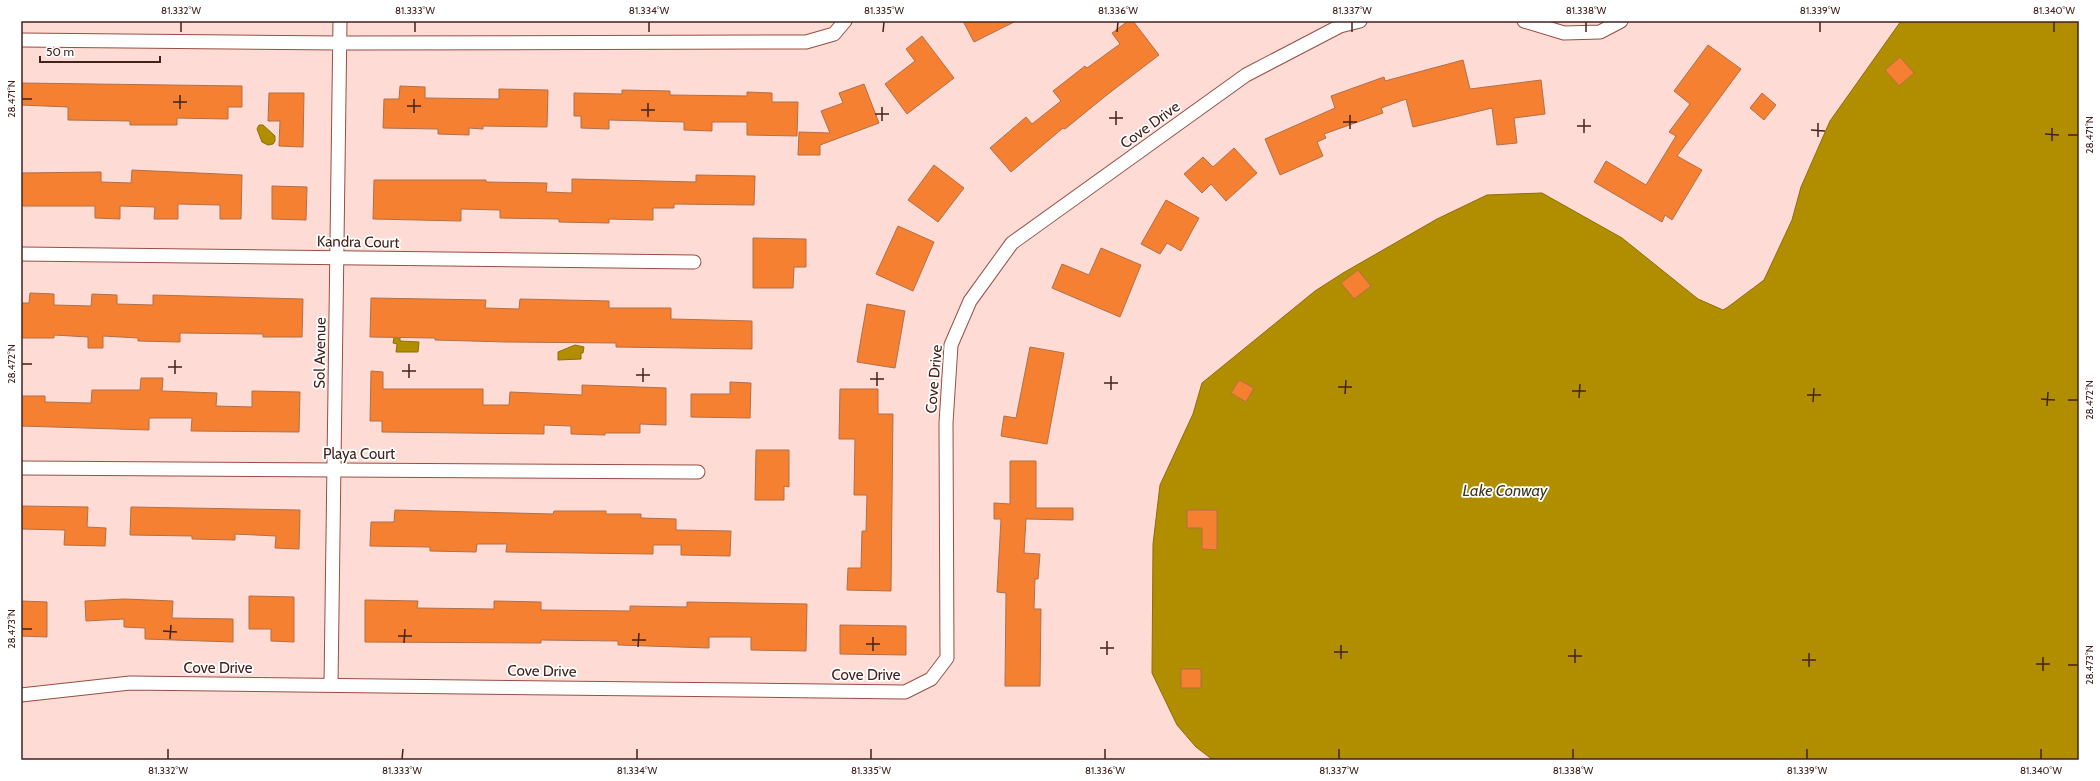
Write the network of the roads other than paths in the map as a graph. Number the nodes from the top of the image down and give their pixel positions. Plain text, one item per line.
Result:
1 (340, 21) edge
2 (845, 21) edge
3 (1360, 21) edge
4 (1524, 21) edge
5 (1621, 21) edge
6 (21, 40) edge
7 (340, 43) junction
8 (21, 254) edge
9 (337, 258) junction
10 (694, 262) dead end
11 (21, 468) edge
12 (334, 470) junction
13 (698, 472) dead end
14 (331, 684) junction
15 (21, 695) edge

1 - 7 street, Sol Avenue
2 - 7 street
3 - 14 street, Cove Drive
4 - 5 street
6 - 7 street
7 - 9 street, Sol Avenue
8 - 9 street, Kandra Court
9 - 10 street, Kandra Court
9 - 12 street, Sol Avenue
11 - 12 street, Playa Court
12 - 13 street, Playa Court
12 - 14 street, Sol Avenue
14 - 15 street, Cove Drive

